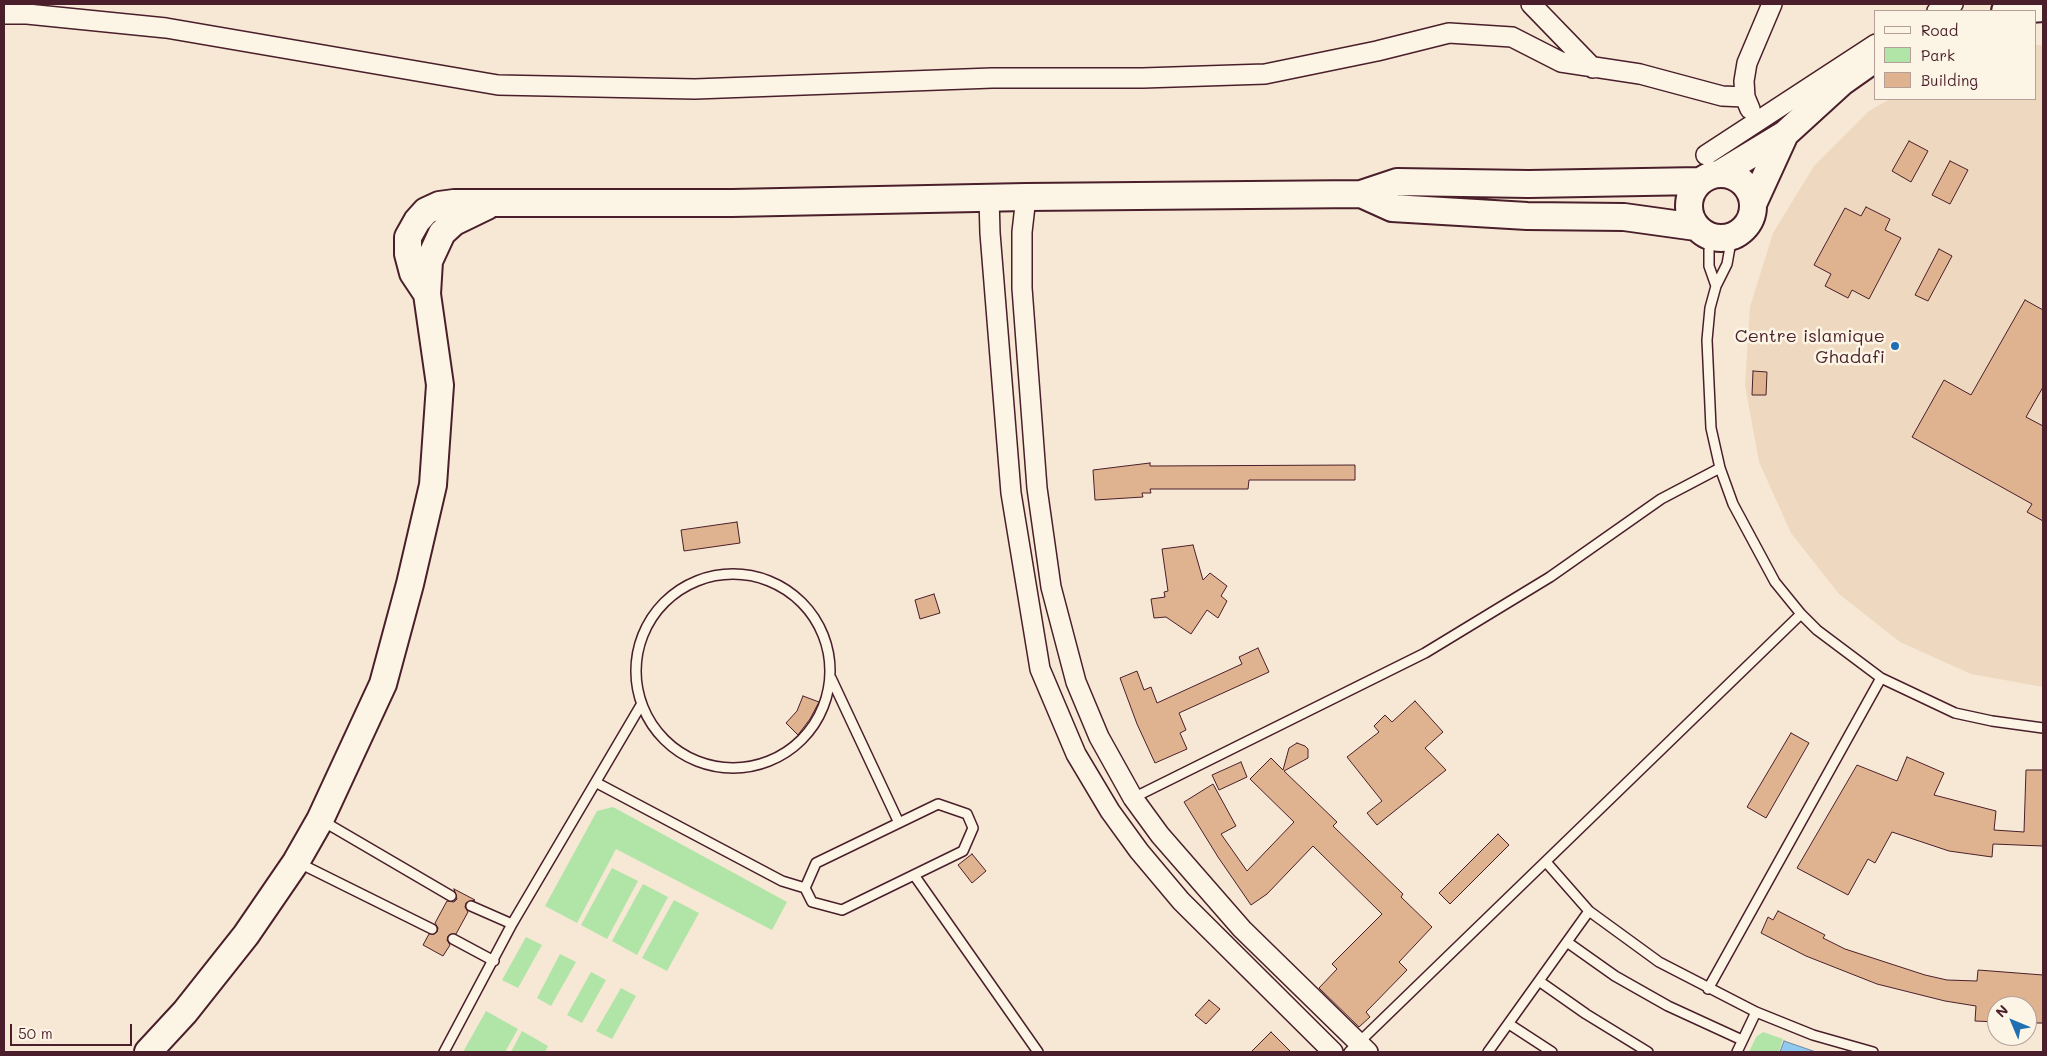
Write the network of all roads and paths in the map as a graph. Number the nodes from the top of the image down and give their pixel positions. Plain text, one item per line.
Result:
1 (1531, 4) edge
2 (1772, 4) edge
3 (1953, 4) edge
4 (2043, 8) edge
5 (1940, 10) edge
6 (2017, 10) edge
7 (4, 14) edge
8 (1874, 45) edge
9 (1874, 59) edge
10 (1593, 68) junction
11 (1745, 97) junction
12 (1755, 122) junction
13 (1785, 134) junction
14 (1708, 170) junction
15 (1361, 194) junction
16 (989, 197) junction
17 (1026, 197) junction
18 (1753, 204) junction
19 (1713, 233) junction
20 (1716, 286) junction
21 (1720, 468) junction
22 (1801, 614) junction
23 (831, 678) junction
24 (1881, 678) junction
25 (641, 705) junction
26 (2043, 728) edge
27 (597, 783) junction
28 (1133, 798) junction
29 (320, 820) junction
30 (899, 823) junction
31 (296, 862) junction
32 (1546, 862) junction
33 (914, 875) junction
34 (805, 888) junction
35 (451, 896) dead end
36 (471, 906) dead end
37 (1589, 911) junction
38 (512, 924) junction
39 (432, 929) dead end
40 (453, 939) dead end
41 (1567, 942) junction
42 (494, 961) junction
43 (1539, 981) junction
44 (1708, 989) junction
45 (1756, 1012) junction
46 (1509, 1024) junction
47 (1742, 1040) junction
48 (1359, 1049) edge
49 (148, 1052) edge
50 (444, 1052) edge
51 (1038, 1052) edge
52 (1333, 1052) edge
53 (1488, 1052) edge
54 (1552, 1052) edge
55 (1648, 1052) edge
56 (1737, 1052) edge
57 (1873, 1052) edge

1 - 10 street
2 - 11 street
3 - 5 street
4 - 6 main road
7 - 10 street
8 - 12 street
9 - 13 main road
10 - 11 street
11 - 12 street
12 - 14 street
13 - 14 main road
13 - 18 main road
14 - 15 main road
14 - 18 main road
14 - 19 main road
15 - 17 main road
15 - 19 main road
16 - 17 main road
16 - 29 main road
16 - 52 street
17 - 28 street
18 - 19 main road
19 - 20 lane
19 - 20 lane
20 - 21 lane
21 - 22 lane
21 - 28 lane
22 - 24 lane
22 - 32 lane
23 - 25 lane
23 - 25 lane
23 - 30 lane
24 - 26 lane
24 - 44 lane
25 - 27 lane
27 - 34 lane
27 - 38 lane
28 - 48 street
29 - 31 main road
29 - 35 lane
30 - 33 lane
30 - 34 lane
31 - 39 lane
31 - 49 main road
32 - 37 lane
32 - 48 lane
33 - 34 lane
33 - 51 lane
36 - 38 lane
37 - 41 lane
37 - 44 lane
38 - 42 lane
40 - 42 lane
41 - 43 lane
41 - 47 lane
42 - 50 lane
43 - 46 lane
43 - 55 lane
44 - 45 lane
45 - 47 lane
45 - 57 lane
46 - 53 lane
46 - 54 lane
47 - 56 lane

